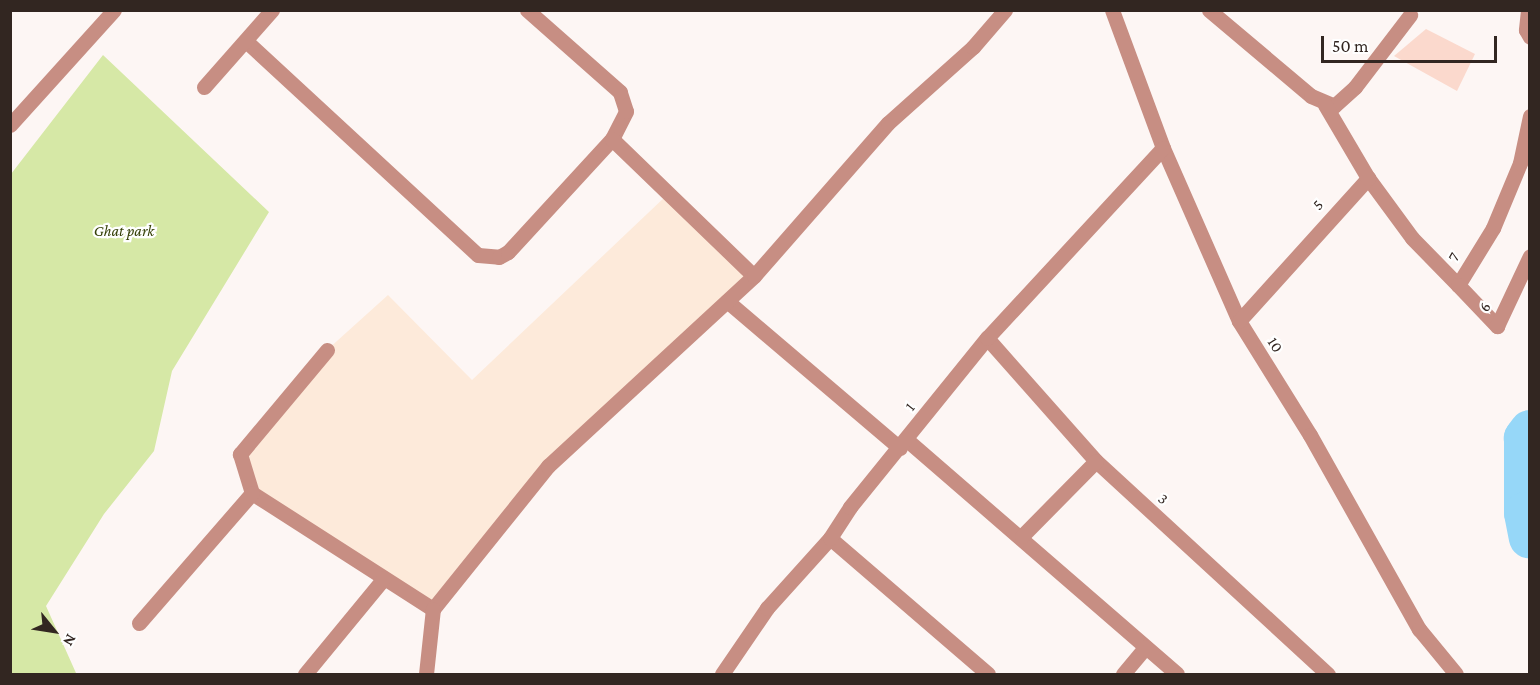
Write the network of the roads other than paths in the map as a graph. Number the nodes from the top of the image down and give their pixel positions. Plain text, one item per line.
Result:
1 (114, 10) edge
2 (272, 10) edge
3 (527, 10) edge
4 (1005, 10) edge
5 (1112, 10) edge
6 (1209, 10) edge
7 (1528, 10) edge
8 (1410, 15) dead end
9 (1530, 37) edge
10 (246, 42) junction
11 (204, 87) dead end
12 (1325, 105) junction
13 (1530, 116) edge
14 (10, 125) edge
15 (612, 139) junction
16 (1163, 148) junction
17 (1368, 178) junction
18 (1530, 256) edge
19 (754, 276) junction
20 (1458, 285) junction
21 (727, 301) junction
22 (1239, 321) junction
23 (987, 338) junction
24 (327, 350) dead end
25 (903, 444) junction
26 (1096, 461) junction
27 (252, 493) junction
28 (1022, 536) junction
29 (830, 538) junction
30 (384, 578) junction
31 (433, 609) junction
32 (139, 624) dead end
33 (1146, 647) junction
34 (305, 675) edge
35 (426, 675) edge
36 (722, 675) edge
37 (988, 675) edge
38 (1124, 675) edge
39 (1177, 675) edge
40 (1328, 675) edge
41 (1456, 675) edge

1 - 14 street
2 - 10 street
3 - 15 street
4 - 19 street
5 - 16 street, 10
6 - 12 street
7 - 9 street
8 - 12 street
10 - 11 street
10 - 15 street
12 - 17 street
13 - 20 street, 7
15 - 19 street
16 - 22 street, 10
16 - 23 street, 1
17 - 20 street, 7
17 - 22 street, 5
18 - 20 street, 6
19 - 21 street
21 - 25 street
21 - 31 street
22 - 41 street, 10
23 - 25 street, 1
23 - 26 street, 3
24 - 27 street
25 - 28 street
25 - 29 street, 1
26 - 28 street
26 - 40 street, 3
27 - 30 street
27 - 32 street
28 - 33 street
29 - 36 street, 1
29 - 37 street
30 - 31 street
30 - 34 street
31 - 35 street
33 - 38 street
33 - 39 street

